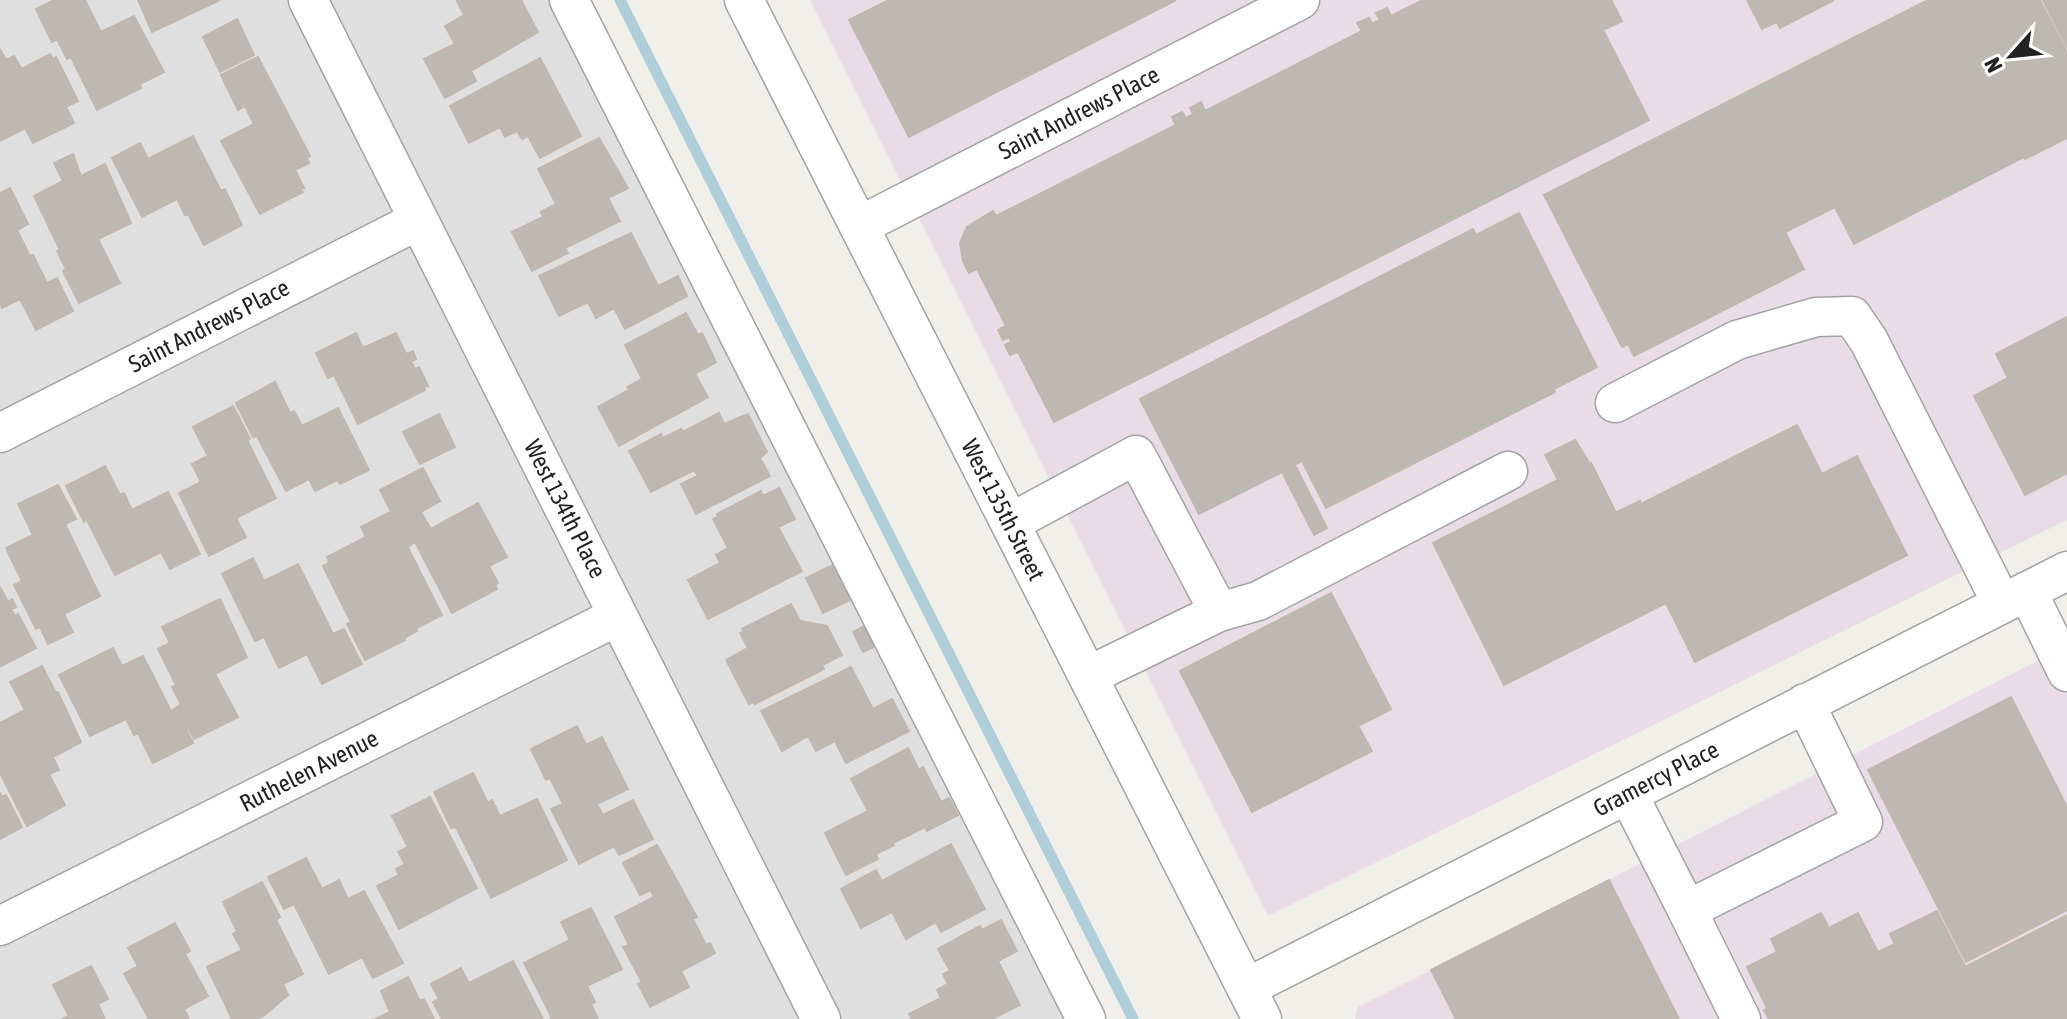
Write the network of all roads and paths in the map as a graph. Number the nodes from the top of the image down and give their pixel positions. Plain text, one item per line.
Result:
1 (308, 0) edge
2 (569, 0) edge
3 (744, 0) edge
4 (1300, 0) edge
5 (419, 220) junction
6 (859, 226) junction
7 (1615, 403) dead end
8 (0, 433) edge
9 (1508, 471) dead end
10 (1010, 523) junction
11 (2067, 571) edge
12 (2014, 598) junction
13 (1219, 612) junction
14 (618, 616) junction
15 (2067, 672) edge
16 (1088, 676) junction
17 (1805, 703) junction
18 (1628, 794) junction
19 (1687, 910) junction
20 (0, 926) edge
21 (1254, 1003) edge
22 (814, 1017) edge
23 (1086, 1019) edge
24 (1741, 1019) edge

1 - 5 street, West 134th Place
2 - 23 street
3 - 6 street, West 135th Street
4 - 6 street, Saint Andrews Place
5 - 8 street, Saint Andrews Place
5 - 14 street, West 134th Place
6 - 10 street, West 135th Street
7 - 12 street
9 - 13 street
10 - 13 street
10 - 16 street, West 135th Street
11 - 12 street, Gramercy Place
12 - 15 street
12 - 17 street, Gramercy Place
13 - 16 street
14 - 20 street, Ruthelen Avenue
14 - 22 street, West 134th Place
16 - 21 street, West 135th Street
17 - 18 street, Gramercy Place
17 - 19 street
18 - 19 street
18 - 21 street, Gramercy Place
19 - 24 street

